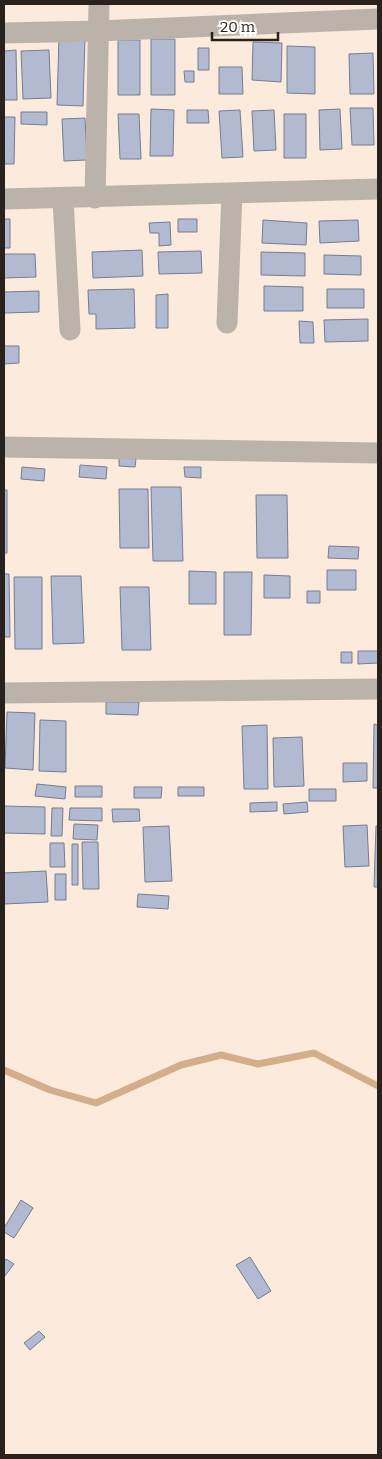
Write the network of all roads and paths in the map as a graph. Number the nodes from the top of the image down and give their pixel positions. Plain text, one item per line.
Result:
1 (99, 4) edge
2 (378, 19) edge
3 (98, 31) junction
4 (4, 32) edge
5 (378, 190) edge
6 (232, 193) junction
7 (95, 198) junction
8 (63, 199) junction
9 (4, 200) edge
10 (227, 323) dead end
11 (70, 330) dead end
12 (4, 448) edge
13 (378, 453) edge
14 (378, 689) edge
15 (4, 693) edge

1 - 3 street
2 - 3 street
3 - 4 street
3 - 7 street
5 - 6 street
6 - 7 street
6 - 10 street
7 - 8 street
8 - 9 street
8 - 11 street
12 - 13 street
14 - 15 street

